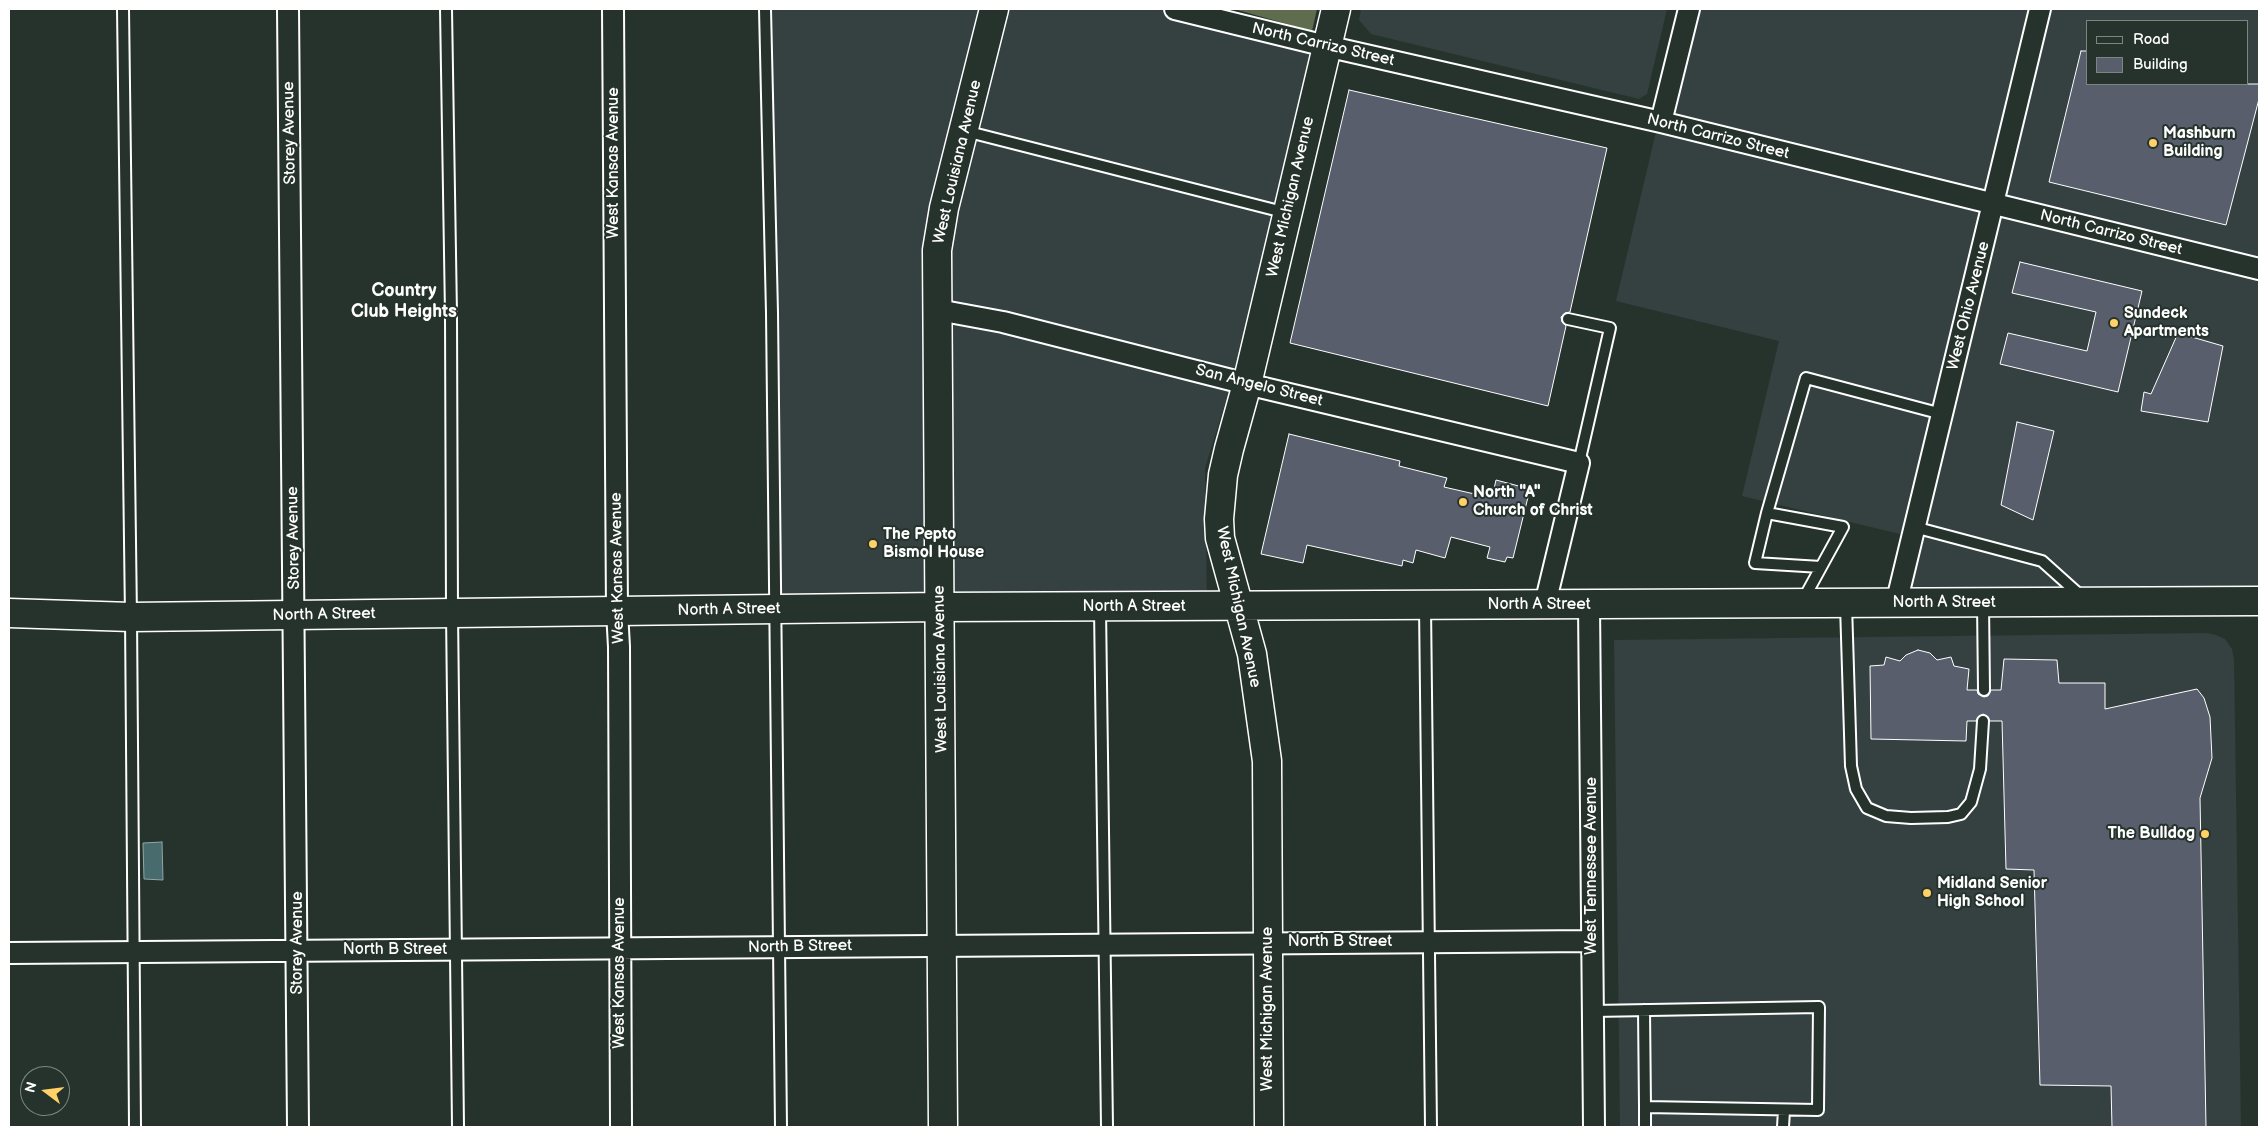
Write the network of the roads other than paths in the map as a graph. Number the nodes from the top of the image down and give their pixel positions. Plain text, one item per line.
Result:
1 (123, 9) edge
2 (288, 9) edge
3 (446, 9) edge
4 (613, 9) edge
5 (766, 9) edge
6 (994, 9) edge
7 (1175, 9) edge
8 (1336, 9) edge
9 (1688, 9) edge
10 (2040, 9) edge
11 (1326, 46) junction
12 (1661, 122) junction
13 (964, 131) junction
14 (1994, 205) junction
15 (1287, 213) junction
16 (2259, 269) edge
17 (938, 310) junction
18 (1568, 318) dead end
19 (1247, 384) junction
20 (1942, 414) junction
21 (1579, 463) junction
22 (1767, 513) junction
23 (1914, 527) junction
24 (1821, 567) junction
25 (2259, 601) edge
26 (2087, 602) junction
27 (1983, 603) junction
28 (1545, 604) junction
29 (1801, 604) junction
30 (1846, 604) junction
31 (1896, 604) junction
32 (1425, 605) junction
33 (1590, 605) junction
34 (1240, 606) junction
35 (940, 607) junction
36 (1100, 607) junction
37 (775, 609) junction
38 (617, 611) junction
39 (9, 612) edge
40 (452, 613) junction
41 (294, 615) junction
42 (132, 617) junction
43 (1984, 690) dead end
44 (1983, 721) dead end
45 (1429, 941) junction
46 (1592, 941) junction
47 (1268, 942) junction
48 (1105, 944) junction
49 (942, 945) junction
50 (778, 947) junction
51 (620, 949) junction
52 (457, 950) junction
53 (298, 951) junction
54 (134, 952) junction
55 (9, 953) edge
56 (1644, 1010) junction
57 (1593, 1011) junction
58 (1645, 1107) junction
59 (1784, 1110) junction
60 (135, 1127) edge
61 (298, 1127) edge
62 (458, 1127) edge
63 (621, 1127) edge
64 (781, 1127) edge
65 (944, 1127) edge
66 (1107, 1127) edge
67 (1269, 1127) edge
68 (1431, 1127) edge
69 (1594, 1127) edge
70 (1645, 1127) edge
71 (1783, 1127) edge

1 - 42 lane
2 - 41 street, Storey Avenue
3 - 40 lane
4 - 38 street, West Kansas Avenue
5 - 37 lane
6 - 13 street, West Louisiana Avenue
7 - 11 street, North Carrizo Street
8 - 11 street, West Michigan Avenue
9 - 12 street
10 - 14 street, West Ohio Avenue
11 - 12 street, North Carrizo Street
11 - 15 street, West Michigan Avenue
12 - 14 street, North Carrizo Street
13 - 15 lane
13 - 17 street, West Louisiana Avenue
14 - 16 street, North Carrizo Street
14 - 20 street, West Ohio Avenue
15 - 19 street, West Michigan Avenue
17 - 19 street, San Angelo Street
17 - 35 street, West Louisiana Avenue
18 - 21 lane
19 - 21 street, San Angelo Street
19 - 34 street, West Michigan Avenue
20 - 22 lane
20 - 23 street, West Ohio Avenue
21 - 28 street
22 - 24 lane
22 - 24 lane
23 - 26 lane
23 - 31 street, West Ohio Avenue
24 - 29 lane
25 - 26 street, North A Street
26 - 27 street, North A Street
27 - 31 street, North A Street
27 - 43 lane
28 - 32 street, North A Street
28 - 33 street, North A Street
29 - 30 street, North A Street
29 - 33 street, North A Street
30 - 31 street, North A Street
30 - 44 lane
32 - 34 street, North A Street
32 - 45 lane
33 - 46 street, West Tennessee Avenue
34 - 36 street, North A Street
34 - 47 street, West Michigan Avenue
35 - 36 street, North A Street
35 - 37 street, North A Street
35 - 49 street, West Louisiana Avenue
36 - 48 lane
37 - 38 street, North A Street
37 - 50 lane
38 - 40 street, North A Street
38 - 51 street, West Kansas Avenue
39 - 42 street, North A Street
40 - 41 street, North A Street
40 - 52 lane
41 - 42 street, North A Street
41 - 53 street, Storey Avenue
42 - 54 lane
45 - 46 street, North B Street
45 - 47 street, North B Street
45 - 68 lane
46 - 57 street, West Tennessee Avenue
47 - 48 street, North B Street
47 - 67 street, West Michigan Avenue
48 - 49 street, North B Street
48 - 66 lane
49 - 50 street, North B Street
49 - 65 street, West Louisiana Avenue
50 - 51 street, North B Street
50 - 64 lane
51 - 52 street, North B Street
51 - 63 street, West Kansas Avenue
52 - 53 street, North B Street
52 - 62 lane
53 - 54 street, North B Street
53 - 61 street, Storey Avenue
54 - 55 street, North B Street
54 - 60 lane
56 - 57 lane
56 - 58 lane
56 - 59 lane
57 - 69 street, West Tennessee Avenue
58 - 59 lane
58 - 70 lane
59 - 71 lane

